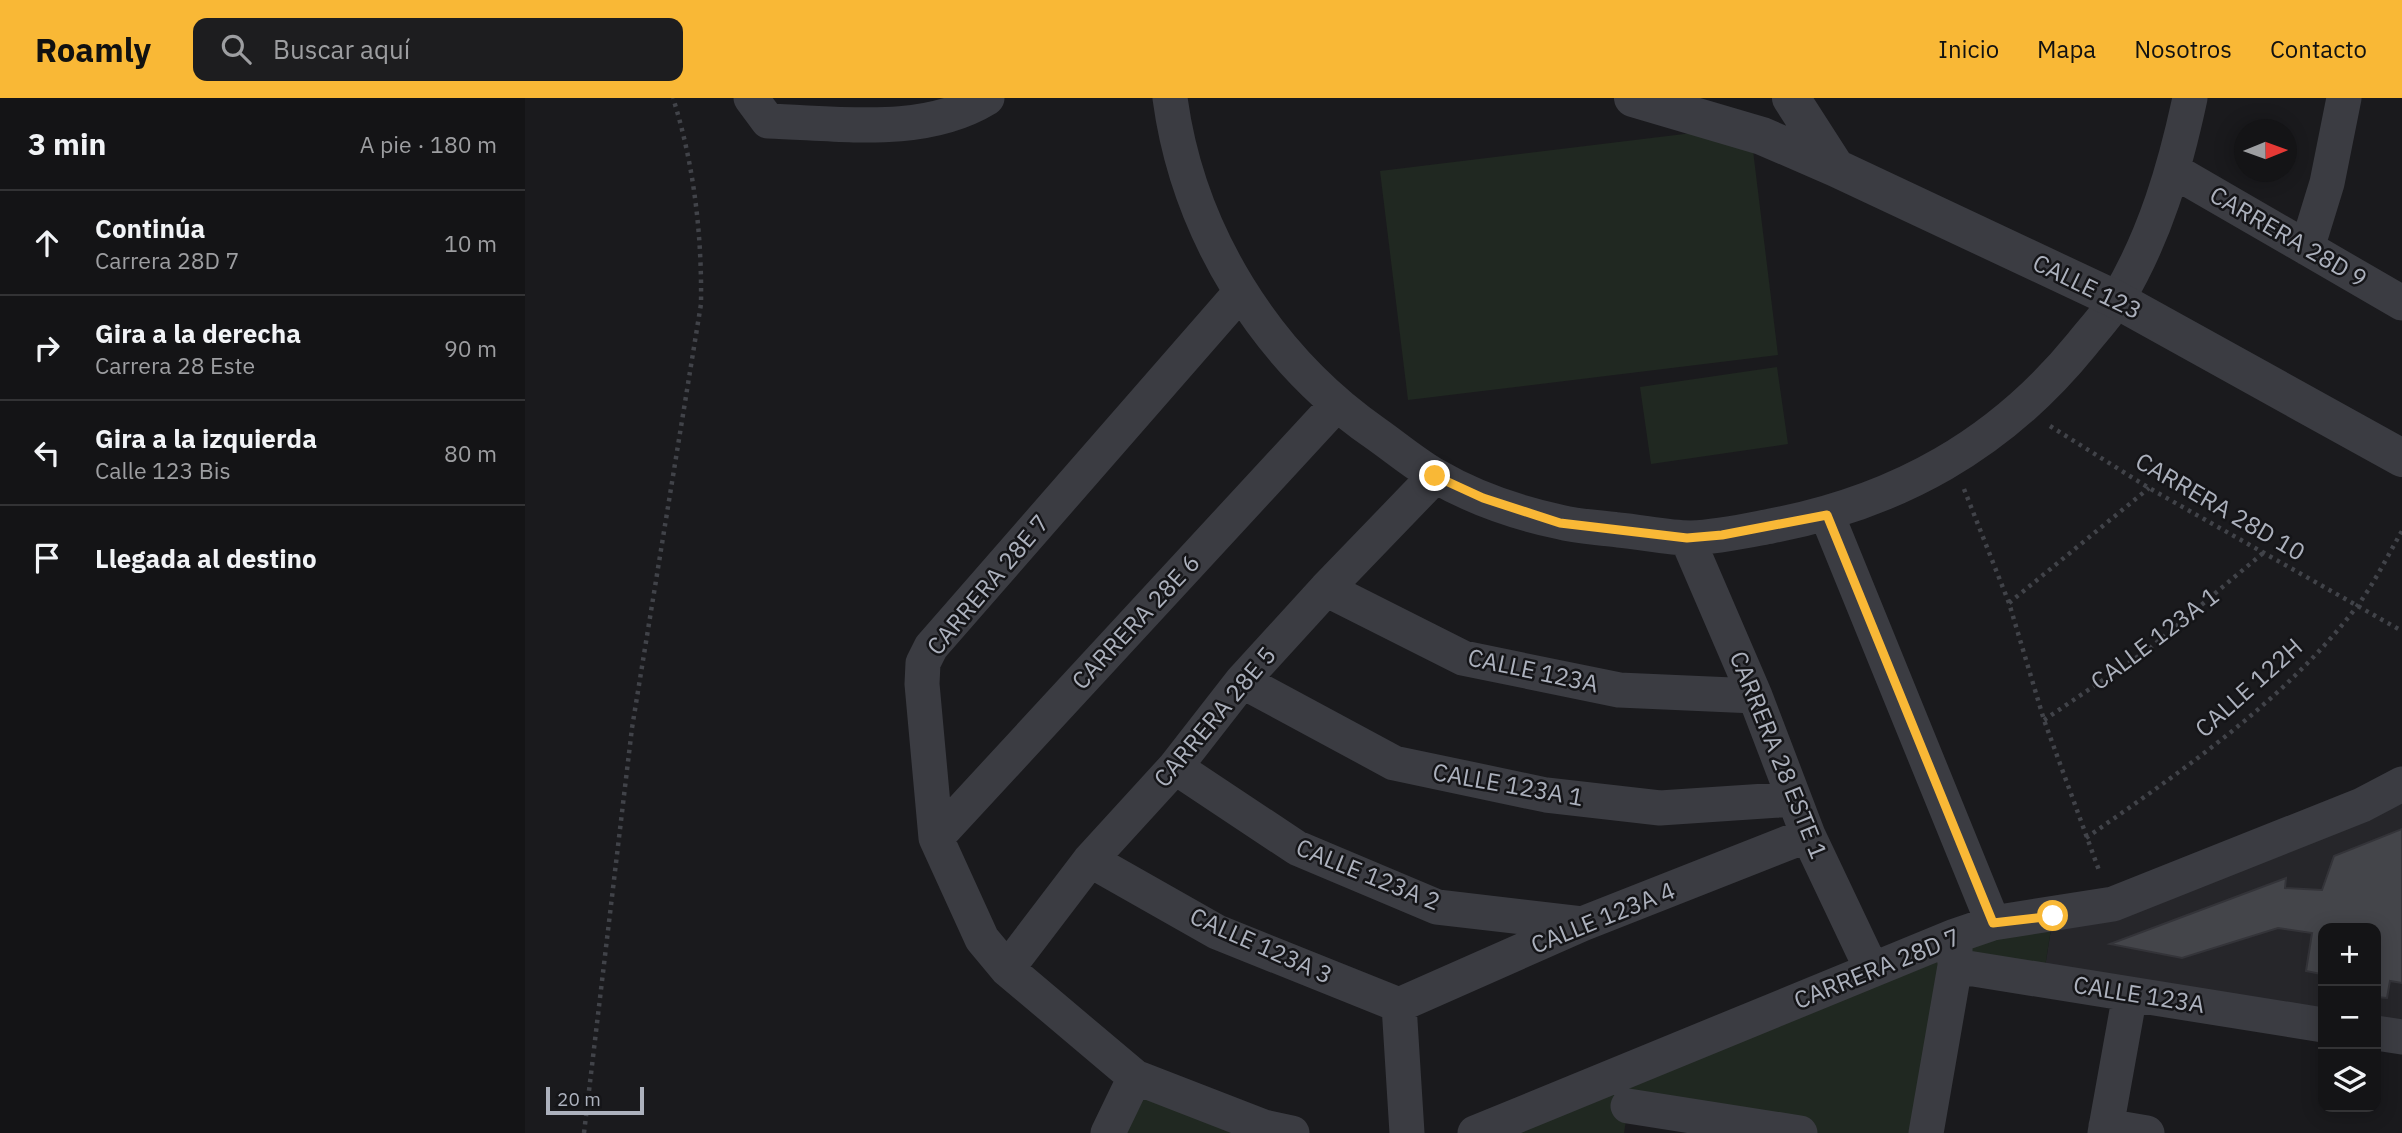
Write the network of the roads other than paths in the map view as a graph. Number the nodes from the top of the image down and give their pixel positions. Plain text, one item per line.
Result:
1 (751, 98) edge
2 (986, 98) edge
3 (1170, 98) edge
4 (1633, 98) edge
5 (1733, 98) edge
6 (1791, 98) edge
7 (2190, 98) edge
8 (2344, 98) edge
9 (1762, 136) junction
10 (1836, 168) junction
11 (2174, 171) junction
12 (2307, 248) junction
13 (1240, 293) junction
14 (2117, 300) junction
15 (2402, 303) edge
16 (1336, 405) junction
17 (2402, 458) edge
18 (1435, 476) junction
19 (1827, 515) junction
20 (1687, 538) junction
21 (1326, 589) junction
22 (1243, 681) junction
23 (1755, 695) junction
24 (1175, 767) junction
25 (2402, 784) edge
26 (1794, 799) junction
27 (1808, 835) junction
28 (936, 838) junction
29 (1090, 860) junction
30 (1993, 923) junction
31 (1582, 924) junction
32 (1955, 951) junction
33 (1007, 969) junction
34 (1872, 970) junction
35 (2130, 994) junction
36 (1399, 1005) junction
37 (2318, 1024) edge
38 (2381, 1034) edge
39 (2402, 1037) edge
40 (1135, 1077) junction
41 (1621, 1105) edge
42 (2105, 1129) edge
43 (1781, 1132) edge
44 (1108, 1133) edge
45 (1292, 1133) edge
46 (1407, 1133) edge
47 (1475, 1133) edge
48 (1926, 1133) edge
49 (2147, 1133) edge

1 - 2 street
3 - 13 street
4 - 9 street, CALLE 123
5 - 9 street
6 - 10 street
7 - 11 street
8 - 12 street
9 - 10 street, CALLE 123
10 - 14 street, CALLE 123
11 - 12 street, CARRERA 28D 9
11 - 14 street
12 - 15 street, CARRERA 28D 9
13 - 16 street
13 - 28 street, CARRERA 28E 7
14 - 17 street, CALLE 123
14 - 19 street
16 - 18 street
16 - 28 street, CARRERA 28E 6
18 - 20 street
18 - 21 street, CARRERA 28E 5
19 - 20 street
19 - 30 street
20 - 23 street, CARRERA 28 ESTE 1
21 - 22 street, CARRERA 28E 5
21 - 23 street, CALLE 123A
22 - 24 street, CARRERA 28E 5
22 - 26 street, CALLE 123A 1
23 - 26 street, CARRERA 28 ESTE 1
24 - 29 street, CARRERA 28E 5
24 - 31 street, CALLE 123A 2
25 - 30 street, CARRERA 28D 7
26 - 27 street, CARRERA 28 ESTE 1
27 - 31 street, CALLE 123A 4
27 - 34 street, CARRERA 28 ESTE 1
28 - 33 street, CARRERA 28E 7
29 - 33 street, CARRERA 28E 5
29 - 36 street, CALLE 123A 3
30 - 32 street, CARRERA 28D 7
31 - 36 street, CALLE 123A 4
32 - 34 street, CARRERA 28D 7
32 - 35 street, CALLE 123A
32 - 48 street
33 - 40 street, CARRERA 28E 7
34 - 41 street, CARRERA 28D 7
35 - 37 street, CALLE 123A
35 - 42 street
36 - 46 street
38 - 39 street
40 - 44 street
40 - 45 street
41 - 43 street
41 - 47 street, CARRERA 28D 7
42 - 49 street

